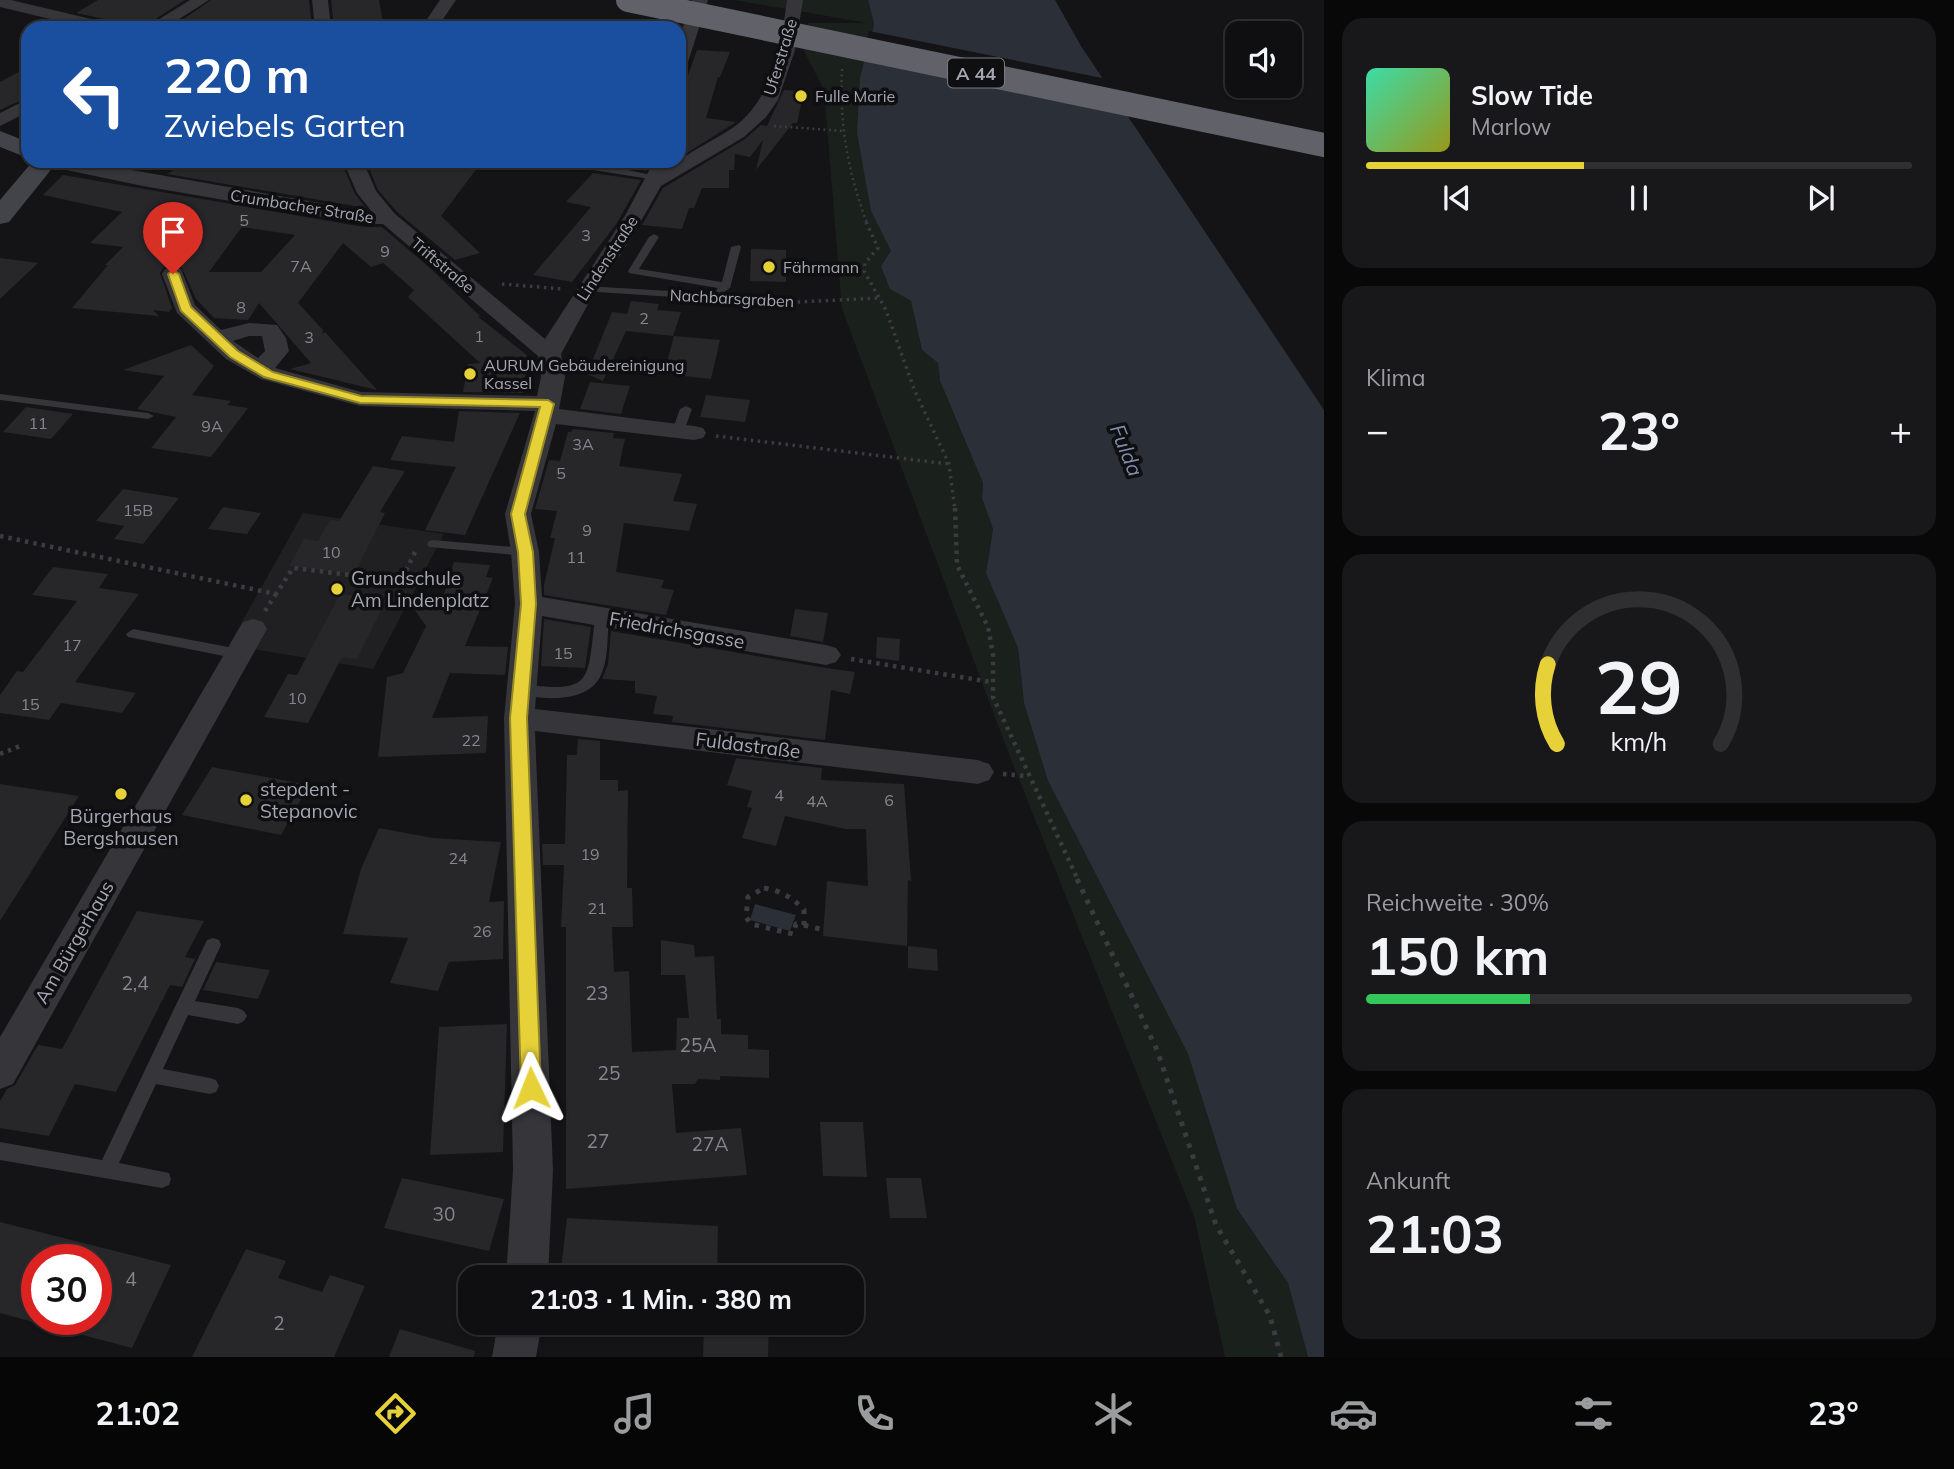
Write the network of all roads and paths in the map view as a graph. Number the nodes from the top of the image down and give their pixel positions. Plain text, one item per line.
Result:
1 (201, 0) edge
2 (320, 0) edge
3 (448, 0) edge
4 (628, 0) edge
5 (681, 0) edge
6 (700, 0) edge
7 (795, 0) edge
8 (0, 2) edge
9 (73, 5) dead end
10 (56, 15) junction
11 (80, 21) edge
12 (165, 21) edge
13 (322, 21) edge
14 (434, 21) edge
15 (686, 41) edge
16 (843, 59) dead end
17 (21, 108) edge
18 (0, 121) edge
19 (749, 124) junction
20 (844, 131) junction
21 (1324, 132) edge
22 (0, 138) edge
23 (1324, 145) edge
24 (21, 148) edge
25 (686, 158) edge
26 (40, 168) edge
27 (84, 168) edge
28 (121, 168) edge
29 (356, 168) edge
30 (607, 168) edge
31 (658, 173) edge
32 (112, 174) junction
33 (0, 216) edge
34 (388, 218) junction
35 (654, 237) dead end
36 (736, 247) dead end
37 (173, 274) dead end
38 (453, 274) junction
39 (726, 286) junction
40 (586, 289) junction
41 (717, 297) junction
42 (878, 298) junction
43 (218, 339) junction
44 (550, 354) junction
45 (259, 369) junction
46 (0, 397) edge
47 (547, 409) junction
48 (148, 416) dead end
49 (686, 424) joint
50 (948, 464) junction
51 (0, 536) edge
52 (433, 544) joint
53 (525, 552) junction
54 (529, 604) junction
55 (602, 618) junction
56 (132, 634) dead end
57 (246, 642) joint
58 (826, 655) joint
59 (990, 682) junction
60 (519, 703) junction
61 (20, 746) dead end
62 (0, 754) edge
63 (978, 772) dead end
64 (804, 925) junction
65 (824, 930) dead end
66 (213, 945) dead end
67 (184, 1007) junction
68 (238, 1016) dead end
69 (0, 1072) edge
70 (152, 1075) junction
71 (210, 1086) dead end
72 (0, 1151) edge
73 (107, 1168) junction
74 (162, 1179) dead end
75 (528, 1265) edge
76 (518, 1335) edge
77 (514, 1357) edge
78 (1281, 1357) edge

1 - 12 street
2 - 13 street
3 - 14 street
4 - 23 highway, A 44, bridge
5 - 21 highway, A 44
6 - 15 street
7 - 19 street, Uferstraße
8 - 10 street
9 - 10 street
10 - 11 street
16 - 20 path
17 - 18 street
19 - 20 path
19 - 25 street, Uferstraße
20 - 42 path
22 - 24 street
26 - 33 street
27 - 32 street, Crumbacher Straße
28 - 32 street
29 - 34 street, Triftstraße
30 - 31 lane
31 - 40 street, Lindenstraße
32 - 34 street, Crumbacher Straße
34 - 38 street, Triftstraße
35 - 39 lane
36 - 39 lane
37 - 43 street
38 - 40 path
38 - 44 street, Triftstraße
39 - 41 lane
40 - 41 lane, Nachbarsgraben
40 - 44 street, Lindenstraße
41 - 42 path, Nachbarsgraben
42 - 50 path
43 - 45 street
43 - 45 street
44 - 47 street
45 - 47 street
46 - 48 lane
47 - 49 street
47 - 53 street
49 - 50 path
50 - 59 path
51 - 52 path
52 - 53 lane
53 - 54 street
54 - 55 street, Friedrichsgasse
54 - 60 street
55 - 58 street, Friedrichsgasse
55 - 60 lane
56 - 57 lane
57 - 69 street, Am Bürgerhaus
58 - 59 path
59 - 78 path
60 - 63 street, Fuldastraße
60 - 75 street
61 - 62 path
64 - 64 path
64 - 65 path
66 - 67 lane
67 - 68 lane
67 - 70 lane
70 - 71 lane
70 - 73 lane
72 - 73 lane
73 - 74 lane
76 - 77 street

